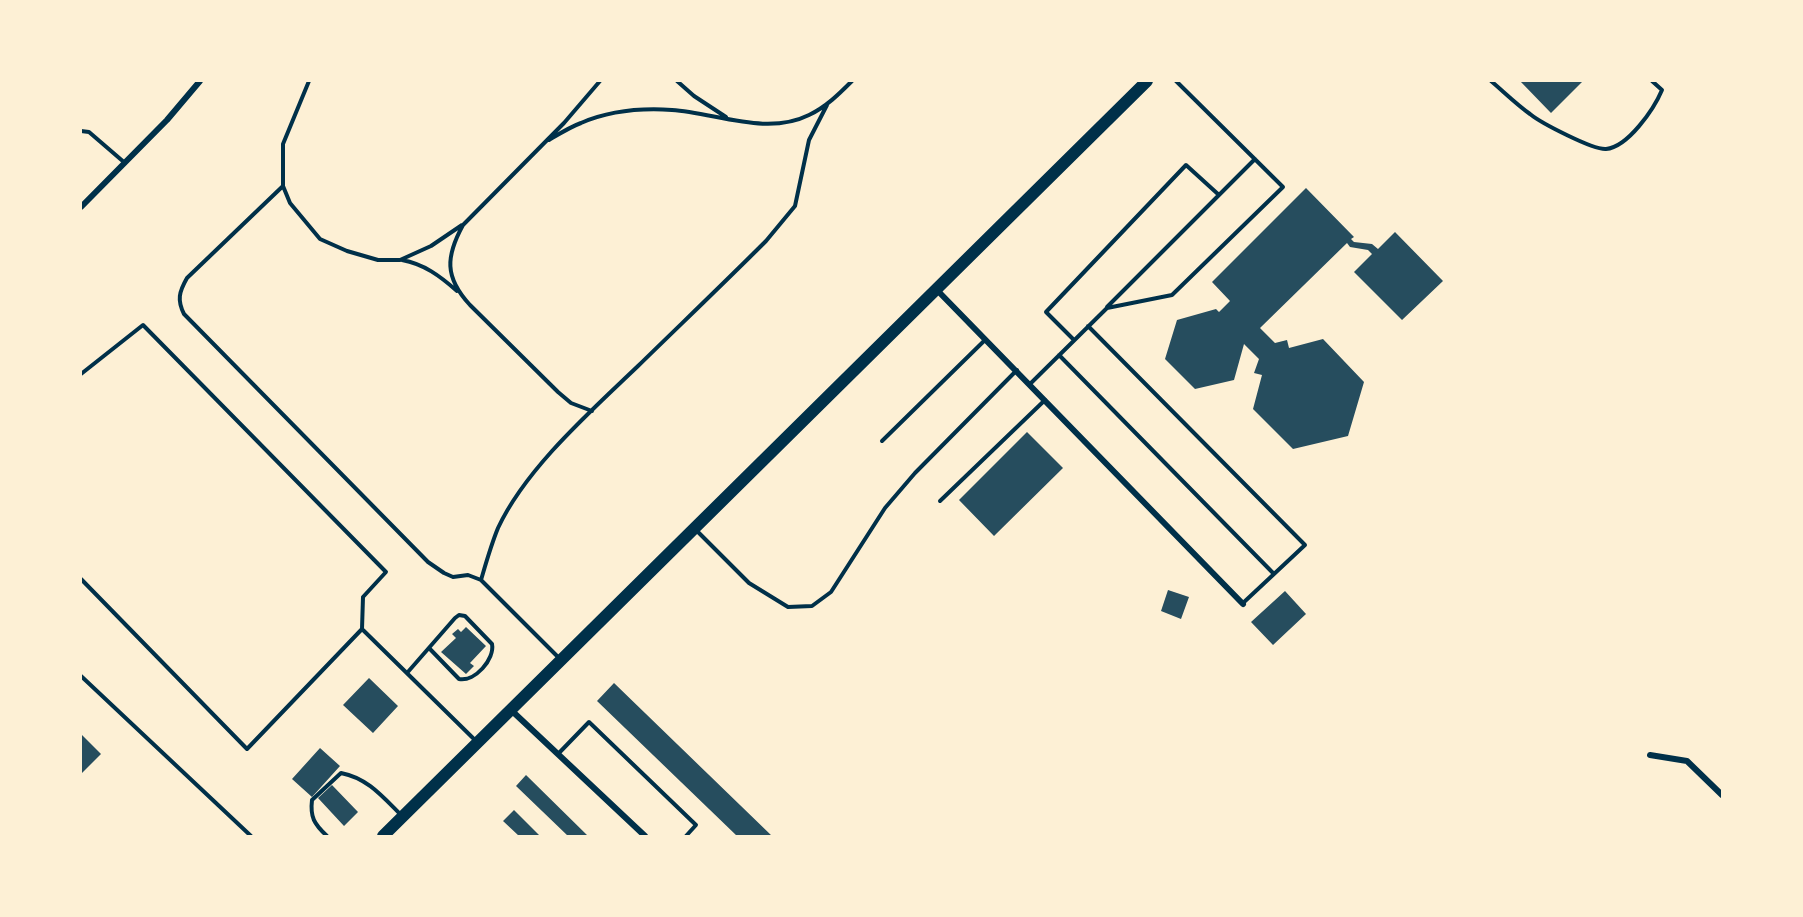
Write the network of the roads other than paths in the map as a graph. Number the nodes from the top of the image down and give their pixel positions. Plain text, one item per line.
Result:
1 (201, 81) edge
2 (309, 81) edge
3 (600, 81) edge
4 (677, 81) edge
5 (852, 81) edge
6 (1147, 81) edge
7 (1176, 81) edge
8 (1491, 81) edge
9 (1652, 81) edge
10 (827, 105) junction
11 (729, 119) junction
12 (81, 131) edge
13 (545, 141) junction
14 (1255, 159) junction
15 (126, 164) junction
16 (283, 186) junction
17 (1219, 195) junction
18 (81, 207) edge
19 (463, 225) junction
20 (400, 260) junction
21 (936, 289) junction
22 (459, 293) junction
23 (1107, 308) junction
24 (1088, 326) junction
25 (986, 339) junction
26 (1074, 340) junction
27 (1059, 355) junction
28 (1017, 370) junction
29 (81, 374) edge
30 (1030, 384) junction
31 (1045, 400) junction
32 (592, 411) junction
33 (882, 441) dead end
34 (940, 501) dead end
35 (694, 529) junction
36 (1274, 574) junction
37 (81, 579) edge
38 (481, 580) junction
39 (1243, 603) joint
40 (363, 629) junction
41 (429, 648) junction
42 (561, 660) junction
43 (407, 673) junction
44 (81, 676) edge
45 (510, 710) junction
46 (478, 742) junction
47 (558, 754) junction
48 (1650, 755) dead end
49 (1722, 795) edge
50 (403, 816) junction
51 (251, 836) edge
52 (327, 836) edge
53 (383, 836) edge
54 (645, 836) edge
55 (686, 836) edge

1 - 15 street
2 - 16 lane
3 - 13 lane
4 - 11 lane
5 - 10 lane
6 - 21 main road
7 - 14 lane
8 - 9 lane
10 - 11 lane
10 - 32 lane
11 - 13 lane
12 - 15 lane
13 - 19 lane
14 - 17 lane
14 - 23 lane
15 - 18 street
16 - 20 lane
16 - 38 lane
17 - 23 lane
17 - 26 lane
19 - 20 lane
19 - 22 lane
20 - 22 lane
21 - 25 street
21 - 35 main road
22 - 32 lane
23 - 24 lane
24 - 26 lane
24 - 36 lane
25 - 28 street
25 - 33 lane
26 - 27 lane
27 - 30 lane
27 - 36 lane
28 - 30 street
28 - 35 lane
29 - 40 lane
30 - 31 street
31 - 34 lane
31 - 39 street
32 - 38 lane
35 - 42 main road
36 - 39 lane
37 - 40 lane
38 - 42 lane
40 - 43 lane
41 - 41 lane
41 - 43 lane
42 - 45 main road
43 - 46 lane
44 - 51 lane
45 - 46 main road
45 - 47 street
46 - 50 main road
47 - 54 street
47 - 55 lane
48 - 49 street
50 - 52 lane
50 - 53 main road

